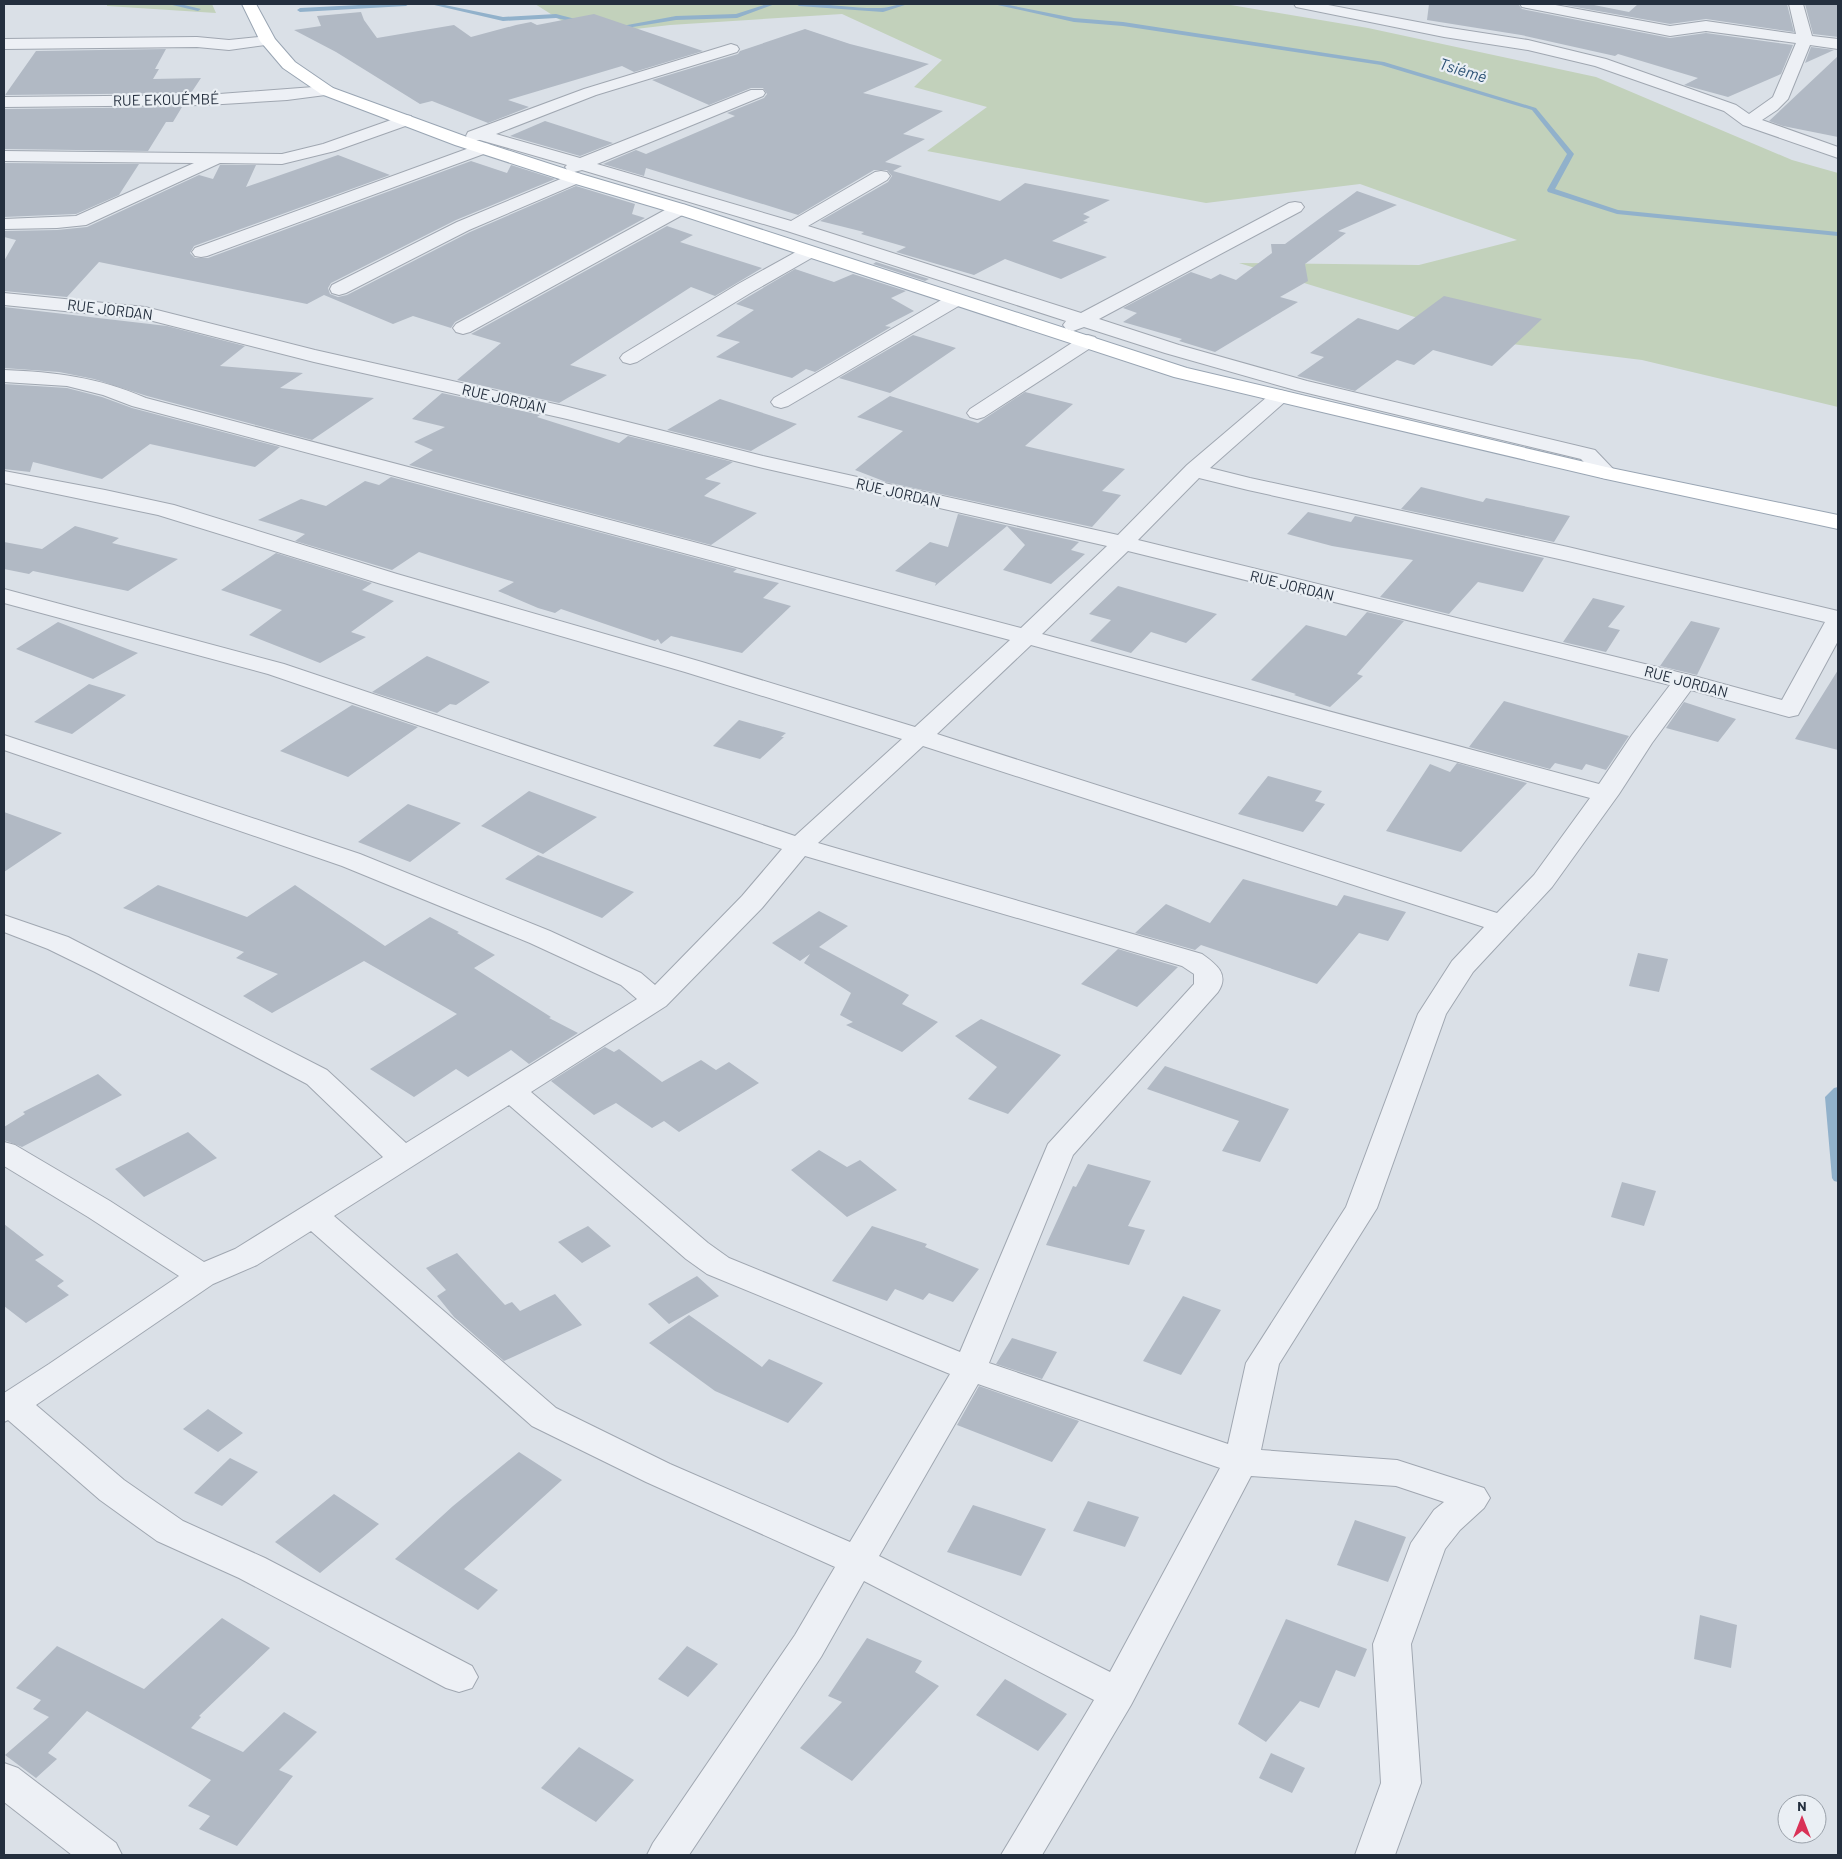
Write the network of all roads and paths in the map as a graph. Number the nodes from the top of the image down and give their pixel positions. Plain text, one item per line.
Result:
1 (249, 4) edge
2 (1301, 4) edge
3 (1527, 4) edge
4 (1796, 4) edge
5 (1554, 6) edge
6 (1805, 39) junction
7 (268, 41) junction
8 (4, 44) edge
9 (1838, 44) edge
10 (731, 49) dead end
11 (327, 91) junction
12 (757, 93) dead end
13 (4, 102) edge
14 (405, 120) junction
15 (1749, 120) junction
16 (481, 141) junction
17 (1838, 153) edge
18 (4, 156) edge
19 (219, 158) junction
20 (571, 172) junction
21 (881, 176) dead end
22 (1295, 207) dead end
23 (680, 209) junction
24 (4, 224) edge
25 (792, 227) junction
26 (201, 252) dead end
27 (809, 252) junction
28 (339, 289) dead end
29 (4, 299) edge
30 (955, 300) junction
31 (1083, 320) junction
32 (464, 328) dead end
33 (1058, 331) junction
34 (1088, 341) junction
35 (630, 358) dead end
36 (4, 376) edge
37 (1280, 396) junction
38 (781, 402) dead end
39 (977, 413) dead end
40 (1195, 470) junction
41 (1606, 473) junction
42 (4, 477) edge
43 (1838, 522) edge
44 (1123, 543) junction
45 (4, 596) edge
46 (1838, 619) edge
47 (1027, 637) junction
48 (1685, 680) junction
49 (920, 736) junction
50 (4, 742) edge
51 (1606, 794) junction
52 (799, 846) junction
53 (4, 923) edge
54 (1503, 924) junction
55 (656, 1000) junction
56 (511, 1091) junction
57 (4, 1152) edge
58 (403, 1158) junction
59 (313, 1215) junction
60 (202, 1276) junction
61 (970, 1369) junction
62 (8, 1406) edge
63 (1241, 1462) junction
64 (857, 1561) junction
65 (460, 1677) dead end
66 (1118, 1694) junction
67 (4, 1780) edge
68 (102, 1855) edge
69 (667, 1855) edge
70 (1021, 1855) edge
71 (1375, 1855) edge

1 - 7 main road
2 - 15 street
3 - 5 street
4 - 6 street
5 - 6 street
6 - 9 street
6 - 15 street
7 - 8 street
7 - 11 main road
10 - 16 street
11 - 13 street, RUE EKOUÉMBÉ
11 - 14 main road
12 - 20 street
14 - 16 main road
14 - 19 street
15 - 17 street
16 - 20 main road
16 - 26 street
18 - 19 street
19 - 24 street
20 - 23 main road
20 - 25 street
20 - 28 street
21 - 25 street
22 - 31 street
23 - 27 main road
23 - 32 street
25 - 31 street
27 - 30 main road
27 - 35 street
29 - 44 street, RUE JORDAN
30 - 33 main road
30 - 38 street
31 - 33 street
31 - 41 street
33 - 34 main road
34 - 37 main road
34 - 39 street
36 - 47 street
37 - 40 street
37 - 41 main road
40 - 44 street
40 - 46 street
41 - 43 main road
42 - 49 street
44 - 47 street
44 - 48 street, RUE JORDAN
45 - 52 street
46 - 48 street, RUE JORDAN
47 - 49 street
47 - 51 street
48 - 51 street
49 - 52 street
49 - 54 street
50 - 55 street
51 - 54 street
52 - 55 street
52 - 61 street
53 - 58 street
54 - 63 street
55 - 56 street
56 - 58 street
56 - 61 street
57 - 60 street
58 - 59 street
59 - 60 street
59 - 64 street
60 - 62 street
61 - 63 street
61 - 64 street
62 - 65 street
63 - 66 street
63 - 71 street
64 - 66 street
64 - 69 street
66 - 70 street
67 - 68 street

